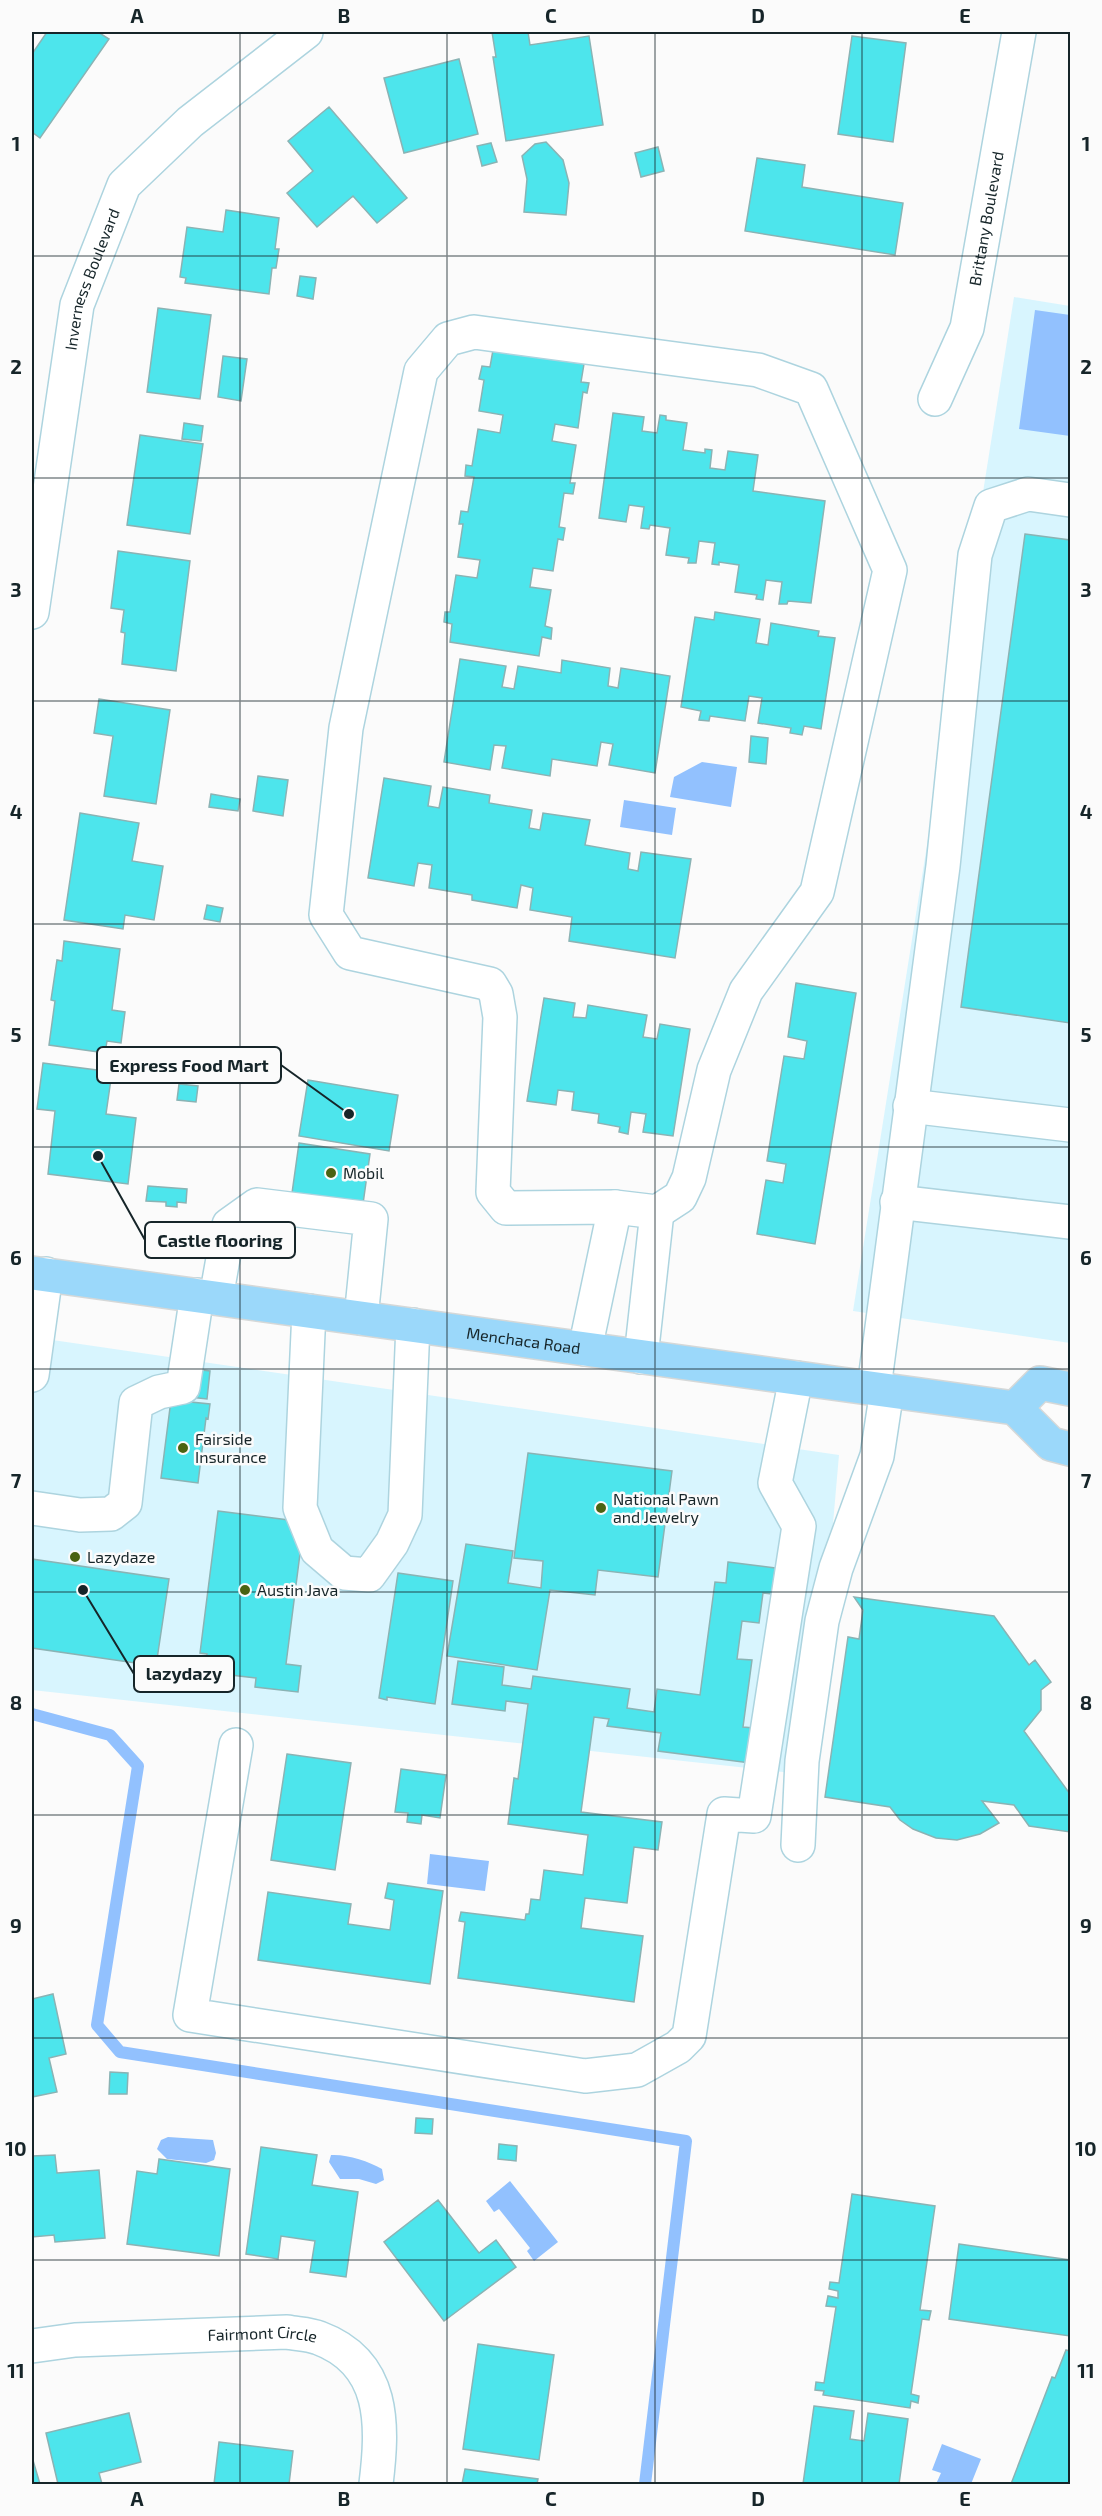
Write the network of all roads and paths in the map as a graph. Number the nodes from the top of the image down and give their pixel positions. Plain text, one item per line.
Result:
1 (306, 32) edge
2 (1019, 32) edge
3 (935, 399) dead end
4 (1071, 500) edge
5 (32, 612) edge
6 (910, 1106) junction
7 (1071, 1125) edge
8 (897, 1202) junction
9 (615, 1207) junction
10 (657, 1212) junction
11 (1071, 1222) edge
12 (39, 1274) edge
13 (206, 1297) junction
14 (309, 1311) junction
15 (361, 1318) junction
16 (413, 1325) junction
17 (585, 1349) junction
18 (641, 1357) junction
19 (32, 1375) edge
20 (796, 1378) junction
21 (880, 1389) junction
22 (1071, 1389) edge
23 (1015, 1407) junction
24 (1071, 1449) edge
25 (32, 1508) edge
26 (236, 1745) dead end
27 (798, 1845) dead end
28 (32, 2346) edge
29 (376, 2484) edge

1 - 5 street, Inverness Boulevard
2 - 3 street, Brittany Boulevard
4 - 6 street
6 - 7 street
6 - 8 street
8 - 11 street
8 - 21 street
9 - 10 street
9 - 10 street
9 - 17 street
10 - 18 street
12 - 13 main road, Menchaca Road
12 - 19 street
13 - 14 main road, Menchaca Road
13 - 15 street
13 - 25 street
14 - 15 main road, Menchaca Road
14 - 16 street
15 - 16 main road, Menchaca Road
16 - 17 main road, Menchaca Road
17 - 18 main road, Menchaca Road
18 - 20 main road, Menchaca Road
20 - 21 main road, Menchaca Road
20 - 26 street
21 - 23 main road, Menchaca Road
21 - 27 street
22 - 23 main road
23 - 24 main road
28 - 29 street, Fairmont Circle

